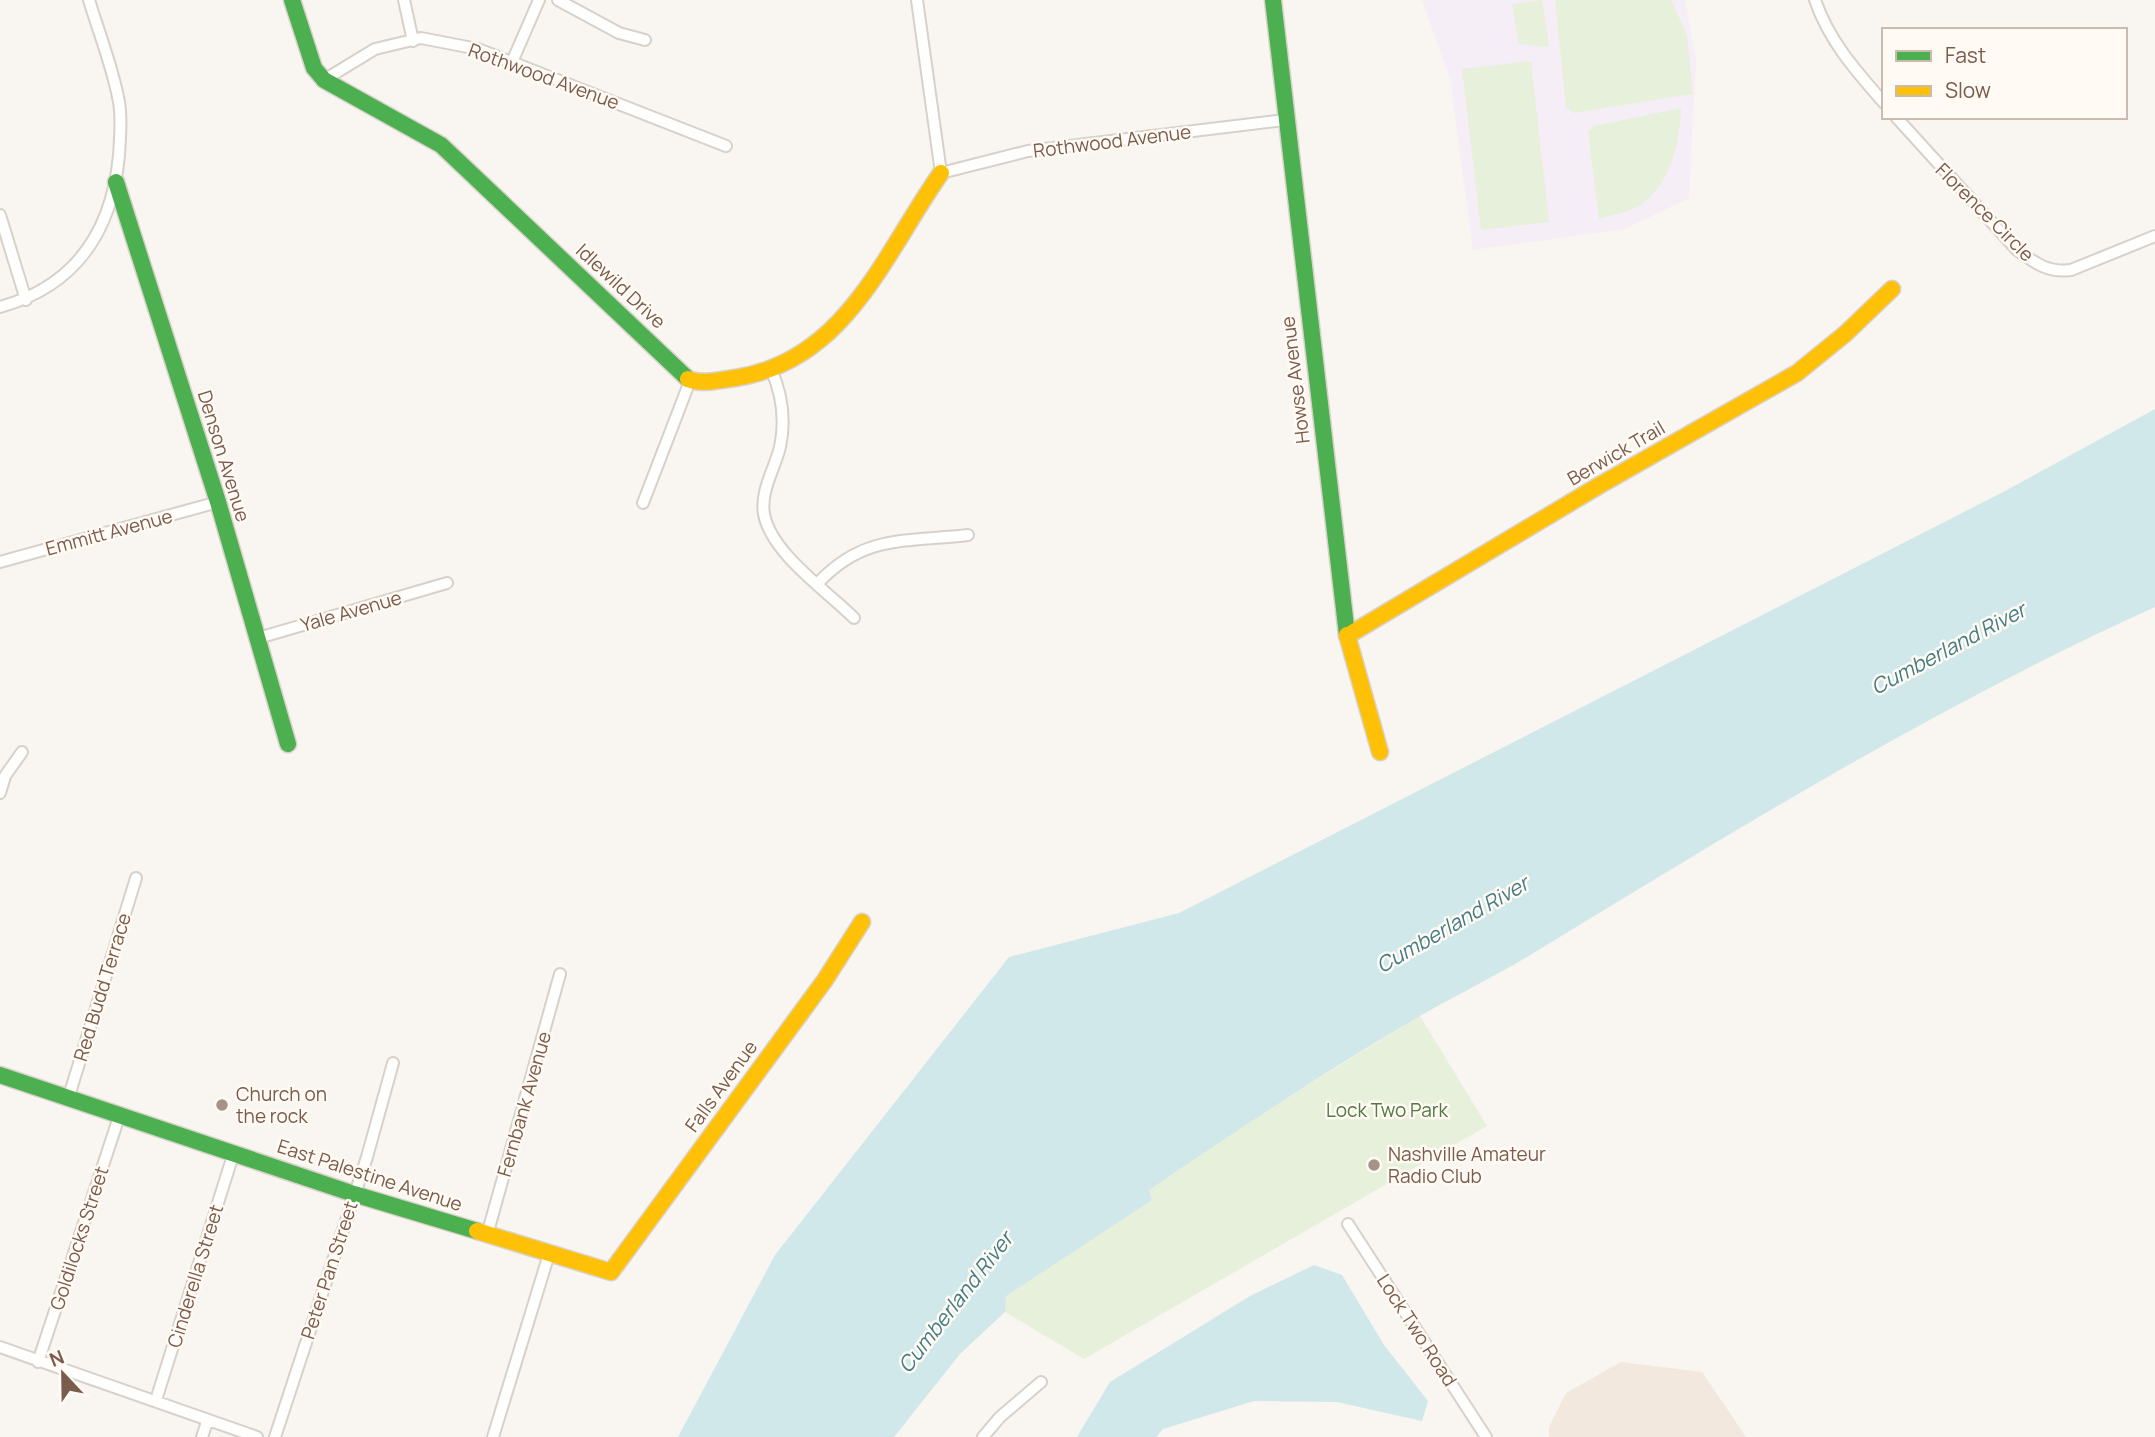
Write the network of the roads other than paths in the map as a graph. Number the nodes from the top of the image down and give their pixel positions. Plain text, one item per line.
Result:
1 (89, 0) edge
2 (292, 0) edge
3 (404, 0) edge
4 (539, 0) edge
5 (558, 0) edge
6 (918, 0) edge
7 (1273, 0) edge
8 (1815, 0) edge
9 (645, 40) dead end
10 (413, 41) junction
11 (512, 62) junction
12 (324, 80) junction
13 (1882, 101) edge
14 (1898, 119) edge
15 (1285, 120) junction
16 (726, 146) dead end
17 (937, 178) junction
18 (116, 182) junction
19 (0, 215) edge
20 (2155, 236) edge
21 (1892, 289) dead end
22 (26, 300) junction
23 (0, 307) edge
24 (771, 369) junction
25 (690, 380) junction
26 (218, 502) junction
27 (643, 503) dead end
28 (968, 534) dead end
29 (0, 562) edge
30 (447, 583) dead end
31 (818, 583) junction
32 (854, 618) dead end
33 (1347, 636) junction
34 (255, 639) junction
35 (288, 744) dead end
36 (22, 752) dead end
37 (1380, 752) dead end
38 (0, 793) edge
39 (136, 877) dead end
40 (862, 922) dead end
41 (560, 974) dead end
42 (393, 1063) dead end
43 (0, 1075) edge
44 (69, 1096) junction
45 (120, 1114) junction
46 (234, 1152) junction
47 (354, 1194) junction
48 (1348, 1224) dead end
49 (487, 1235) junction
50 (549, 1254) junction
51 (609, 1271) joint
52 (0, 1347) edge
53 (38, 1362) junction
54 (1041, 1382) dead end
55 (156, 1400) junction
56 (208, 1422) junction
57 (202, 1437) edge
58 (257, 1437) edge
59 (275, 1437) edge
60 (493, 1437) edge
61 (983, 1437) edge
62 (1486, 1437) edge

1 - 18 street
2 - 12 street
3 - 10 street
4 - 11 street
5 - 9 street
6 - 17 street
7 - 15 street, Howse Avenue
8 - 13 street
10 - 11 street, Rothwood Avenue
10 - 12 street, Rothwood Avenue
11 - 16 street, Rothwood Avenue
12 - 25 street, Idlewild Drive
14 - 20 street, Florence Circle
15 - 17 street, Rothwood Avenue
15 - 33 street, Howse Avenue
17 - 24 street
18 - 22 street
18 - 26 street, Denson Avenue
19 - 22 street
21 - 33 street, Berwick Trail
22 - 23 street
24 - 25 street
24 - 31 street
25 - 27 street
26 - 29 street, Emmitt Avenue
26 - 34 street, Denson Avenue
28 - 31 street
30 - 34 street, Yale Avenue
31 - 32 street
33 - 37 street, Howse Avenue
34 - 35 street, Denson Avenue
36 - 38 street
39 - 44 street, Red Budd Terrace
40 - 51 street, Falls Avenue
41 - 49 street, Fernbank Avenue
42 - 47 street, Peter Pan Street
43 - 44 street, East Palestine Avenue
44 - 45 street, East Palestine Avenue
45 - 46 street, East Palestine Avenue
45 - 53 street, Goldilocks Street
46 - 47 street, East Palestine Avenue
46 - 55 street, Cinderella Street
47 - 49 street, East Palestine Avenue
47 - 59 street, Peter Pan Street
48 - 62 street, Lock Two Road
49 - 50 street, East Palestine Avenue
50 - 51 street, East Palestine Avenue
50 - 60 street
52 - 53 street
53 - 55 street
54 - 61 street
55 - 56 street
56 - 57 street
56 - 58 street

